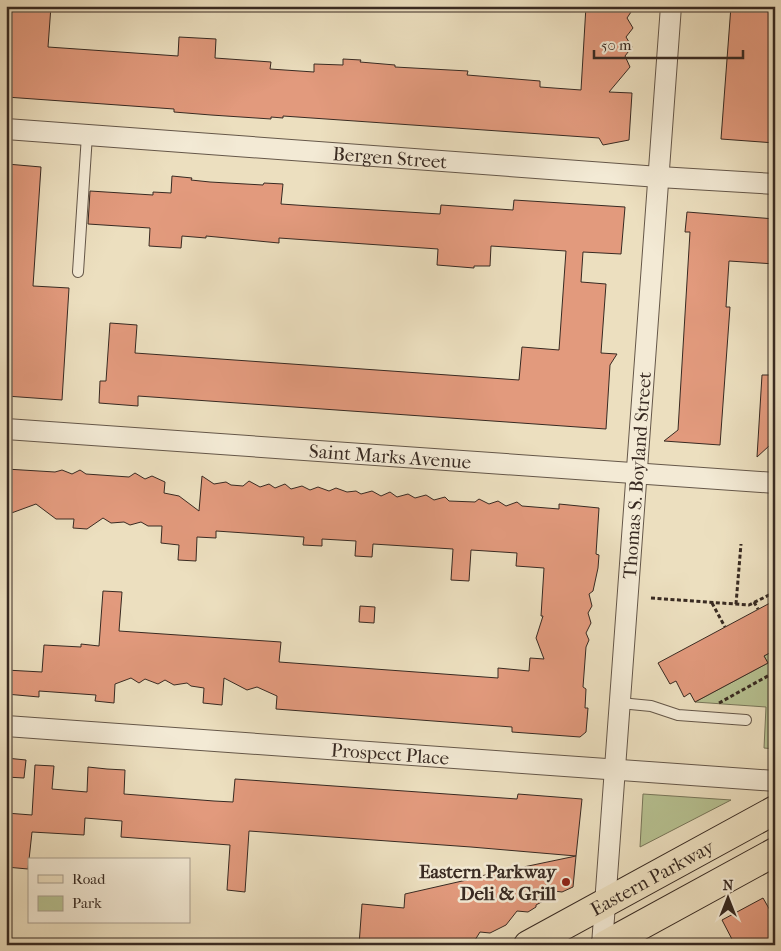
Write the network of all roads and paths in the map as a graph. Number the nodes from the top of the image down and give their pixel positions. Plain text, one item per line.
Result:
1 (671, 6) edge
2 (6, 129) edge
3 (87, 135) junction
4 (658, 177) junction
5 (775, 184) edge
6 (78, 272) dead end
7 (6, 429) edge
8 (637, 474) junction
9 (775, 483) edge
10 (741, 544) dead end
11 (775, 592) edge
12 (652, 598) dead end
13 (712, 602) junction
14 (754, 602) junction
15 (736, 604) junction
16 (758, 609) dead end
17 (725, 626) dead end
18 (775, 672) edge
19 (620, 703) junction
20 (714, 718) junction
21 (746, 720) dead end
22 (6, 726) edge
23 (615, 770) junction
24 (775, 781) edge
25 (775, 810) edge
26 (775, 852) edge
27 (606, 903) junction
28 (528, 945) edge
29 (604, 945) edge

1 - 4 street, Thomas S. Boyland Street
2 - 3 street, Bergen Street
3 - 4 street, Bergen Street
3 - 6 lane
4 - 5 street, Bergen Street
4 - 8 street, Thomas S. Boyland Street
7 - 8 street, Saint Marks Avenue
8 - 9 street, Saint Marks Avenue
8 - 19 street, Thomas S. Boyland Street
10 - 15 path
11 - 14 path
12 - 13 path
13 - 15 path
13 - 17 path
14 - 15 path
14 - 16 path
18 - 20 path
19 - 20 lane
19 - 23 street, Thomas S. Boyland Street
20 - 21 lane
22 - 23 street, Prospect Place
23 - 24 street, Prospect Place
23 - 27 street, Thomas S. Boyland Street
25 - 27 main road, Eastern Parkway
26 - 29 main road, Eastern Parkway
27 - 28 main road, Eastern Parkway
27 - 29 street, Thomas S. Boyland Street

